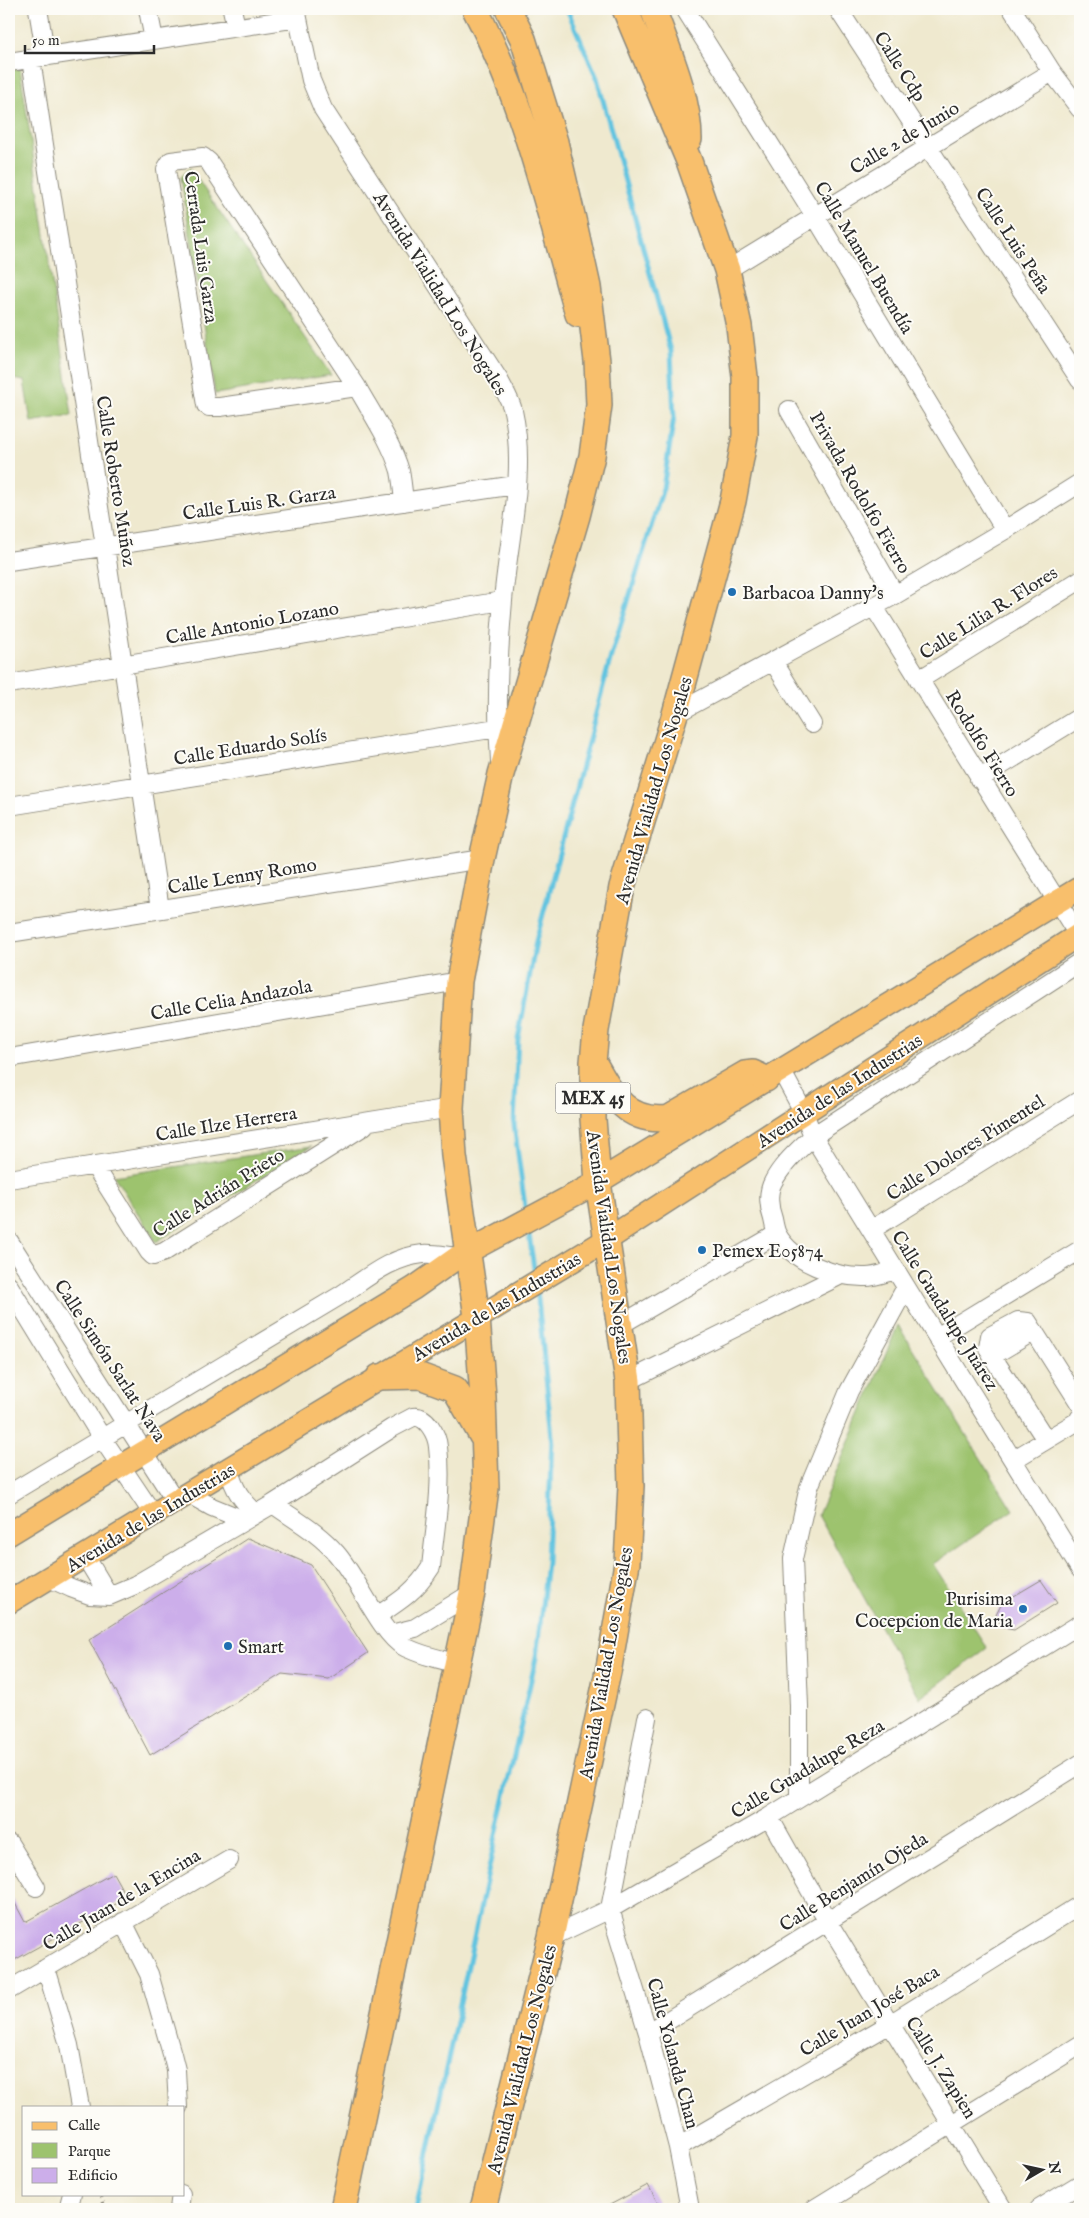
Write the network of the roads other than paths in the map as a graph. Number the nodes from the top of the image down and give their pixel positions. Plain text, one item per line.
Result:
1 (38, 9) edge
2 (148, 9) edge
3 (232, 9) edge
4 (475, 9) edge
5 (508, 9) edge
6 (625, 9) edge
7 (653, 9) edge
8 (685, 9) edge
9 (838, 9) edge
10 (1012, 9) edge
11 (297, 13) edge
12 (236, 27) junction
13 (154, 40) junction
14 (39, 58) junction
15 (9, 62) edge
16 (1052, 72) junction
17 (1080, 109) edge
18 (928, 147) junction
19 (689, 161) junction
20 (815, 216) junction
21 (726, 270) junction
22 (597, 361) junction
23 (1080, 380) edge
24 (357, 387) junction
25 (789, 410) dead end
26 (1080, 483) edge
27 (516, 485) junction
28 (404, 502) junction
29 (1005, 530) junction
30 (106, 547) junction
31 (9, 561) edge
32 (1080, 580) edge
33 (895, 595) junction
34 (502, 601) junction
35 (874, 607) junction
36 (773, 661) junction
37 (123, 665) junction
38 (919, 680) junction
39 (9, 684) edge
40 (675, 714) junction
41 (1080, 717) edge
42 (812, 724) dead end
43 (497, 728) junction
44 (501, 774) junction
45 (979, 779) junction
46 (141, 785) junction
47 (9, 806) edge
48 (482, 859) junction
49 (1080, 888) edge
50 (1057, 902) junction
51 (160, 909) junction
52 (9, 933) edge
53 (1080, 936) edge
54 (1080, 962) edge
55 (460, 981) junction
56 (9, 1058) edge
57 (593, 1062) junction
58 (774, 1075) junction
59 (1080, 1100) edge
60 (451, 1108) junction
61 (804, 1113) junction
62 (371, 1122) junction
63 (813, 1136) junction
64 (94, 1165) junction
65 (9, 1179) edge
66 (598, 1182) junction
67 (871, 1230) junction
68 (777, 1234) junction
69 (608, 1239) junction
70 (9, 1241) edge
71 (1080, 1250) edge
72 (462, 1255) junction
73 (896, 1270) junction
74 (841, 1275) junction
75 (9, 1286) edge
76 (906, 1287) junction
77 (477, 1317) junction
78 (620, 1325) junction
79 (937, 1337) junction
80 (379, 1377) junction
81 (628, 1381) junction
82 (1080, 1404) edge
83 (1080, 1417) edge
84 (126, 1423) junction
85 (102, 1438) junction
86 (484, 1440) junction
87 (1046, 1440) junction
88 (145, 1451) junction
89 (1013, 1460) junction
90 (121, 1467) junction
91 (229, 1470) junction
92 (9, 1494) edge
93 (182, 1498) junction
94 (272, 1504) junction
95 (153, 1514) junction
96 (250, 1516) junction
97 (9, 1534) edge
98 (86, 1556) junction
99 (1080, 1569) edge
100 (49, 1578) junction
101 (472, 1593) junction
102 (109, 1596) junction
103 (9, 1602) edge
104 (377, 1616) junction
105 (1080, 1624) edge
106 (391, 1634) junction
107 (458, 1664) junction
108 (647, 1718) dead end
109 (1080, 1764) edge
110 (799, 1798) junction
111 (768, 1817) junction
112 (9, 1843) edge
113 (229, 1860) dead end
114 (36, 1887) dead end
115 (1080, 1905) edge
116 (610, 1909) junction
117 (123, 1922) junction
118 (828, 1922) junction
119 (551, 1937) junction
120 (46, 1968) junction
121 (9, 1990) edge
122 (890, 2024) junction
123 (648, 2033) junction
124 (1080, 2045) edge
125 (80, 2106) edge
126 (178, 2106) edge
127 (952, 2123) junction
128 (504, 2132) junction
129 (678, 2147) junction
130 (1080, 2184) edge
131 (71, 2196) edge
132 (181, 2196) edge
133 (68, 2209) edge
134 (179, 2209) edge
135 (343, 2209) edge
136 (483, 2209) edge
137 (492, 2209) edge
138 (690, 2209) edge
139 (814, 2209) edge
140 (1003, 2209) edge
141 (1039, 2209) edge

1 - 14 street, Calle Roberto Muñoz
2 - 13 street
3 - 12 street
4 - 22 highway
5 - 22 highway, Avenida Vialidad Los Nogales
6 - 19 highway, Avenida Vialidad Los Nogales / MEX 45
7 - 19 highway
8 - 20 street, Calle Manuel Buendía
9 - 18 street, Calle Cdp
10 - 16 street
11 - 12 street
11 - 27 street, Avenida Vialidad Los Nogales
12 - 13 street
13 - 14 street
14 - 15 street
14 - 30 street, Calle Roberto Muñoz
16 - 17 street
16 - 18 street, Calle 2 de Junio
18 - 20 street, Calle 2 de Junio
18 - 23 street, Calle Luis Peña
19 - 21 highway, Avenida Vialidad Los Nogales / MEX 45
20 - 21 street, Calle 2 de Junio
20 - 29 street, Calle Manuel Buendía
21 - 40 highway, Avenida Vialidad Los Nogales / MEX 45
22 - 44 highway, Avenida Vialidad Los Nogales
24 - 24 street, Cerrada Luis Garza
24 - 28 street, Cerrada Luis Garza
25 - 33 street, Privada Rodolfo Fierro
26 - 29 street
27 - 28 street, Calle Luis R. Garza
27 - 34 street, Avenida Vialidad Los Nogales
28 - 30 street, Calle Luis R. Garza
29 - 33 street
30 - 31 street, Calle Luis R. Garza
30 - 37 street, Calle Roberto Muñoz
32 - 38 street, Calle Lilia R. Flores
33 - 35 street
34 - 37 street, Calle Antonio Lozano
34 - 43 street, Avenida Vialidad Los Nogales
35 - 36 street
35 - 38 street, Rodolfo Fierro
36 - 40 street
36 - 42 street
37 - 39 street, Calle Antonio Lozano
37 - 46 street, Calle Roberto Muñoz
38 - 45 street, Rodolfo Fierro
40 - 57 highway, Avenida Vialidad Los Nogales / MEX 45
41 - 45 street
43 - 44 street, Avenida Vialidad Los Nogales
43 - 46 street, Calle Eduardo Solís
44 - 48 highway, Avenida Vialidad Los Nogales
45 - 50 street, Rodolfo Fierro
46 - 47 street, Calle Eduardo Solís
46 - 51 street, Calle Roberto Muñoz
48 - 51 street, Calle Lenny Romo
48 - 55 highway, Avenida Vialidad Los Nogales
49 - 50 main road
50 - 53 street, Avenida de las Industrias
50 - 58 main road
51 - 52 street, Calle Lenny Romo
53 - 61 main road, Avenida de las Industrias
54 - 63 street, Avenida de las Industrias
55 - 56 street, Calle Celia Andazola
55 - 60 highway, Avenida Vialidad Los Nogales
57 - 58 highway
57 - 66 highway, Avenida Vialidad Los Nogales / MEX 45
58 - 61 street, Calle Guadalupe Juárez
58 - 66 main road
59 - 67 street, Calle Dolores Pimentel
60 - 62 street, Calle Ilze Herrera
60 - 72 highway, Avenida Vialidad Los Nogales
61 - 63 street, Calle Guadalupe Juárez
61 - 69 main road, Avenida de las Industrias
62 - 64 street, Calle Ilze Herrera
62 - 64 street, Calle Adrián Prieto
63 - 67 street, Calle Guadalupe Juárez
63 - 68 street, Avenida de las Industrias
64 - 65 street, Calle Ilze Herrera
66 - 69 highway, Avenida Vialidad Los Nogales / MEX 45
66 - 72 main road
67 - 73 street, Calle Guadalupe Juárez
68 - 74 street
68 - 78 street
69 - 77 main road, Avenida de las Industrias
69 - 78 highway, Avenida Vialidad Los Nogales / MEX 45
70 - 84 street, Calle Simón Sarlat Nava
71 - 79 street
72 - 77 highway, Avenida Vialidad Los Nogales
72 - 84 street
72 - 88 main road
73 - 74 street
73 - 76 street, Calle Guadalupe Juárez
74 - 81 street
75 - 85 street
76 - 79 street, Calle Guadalupe Juárez
76 - 110 street
77 - 80 main road, Avenida de las Industrias
77 - 86 highway, Avenida Vialidad Los Nogales
78 - 81 highway, Avenida Vialidad Los Nogales / MEX 45
79 - 89 street, Calle Guadalupe Juárez
80 - 86 highway
80 - 91 main road, Avenida de las Industrias
81 - 119 highway, Avenida Vialidad Los Nogales / MEX 45
82 - 87 street
83 - 87 street
84 - 85 street
84 - 88 street, Calle Simón Sarlat Nava
85 - 90 street
85 - 92 street
86 - 101 highway, Avenida Vialidad Los Nogales
87 - 89 street
88 - 90 main road
88 - 93 street, Calle Simón Sarlat Nava
89 - 99 street, Calle Guadalupe Juárez
90 - 95 street
90 - 97 main road
91 - 93 main road, Avenida de las Industrias
91 - 96 street
93 - 95 main road, Avenida de las Industrias
93 - 96 street
94 - 96 street
94 - 104 street
94 - 104 street
95 - 98 main road, Avenida de las Industrias
96 - 102 street
98 - 100 main road, Avenida de las Industrias
98 - 102 street
100 - 102 street
100 - 103 main road, Avenida de las Industrias
101 - 106 street
101 - 107 highway, Avenida Vialidad Los Nogales
104 - 106 street
105 - 110 street, Calle Guadalupe Reza
106 - 107 street
107 - 135 highway, Avenida Vialidad Los Nogales
108 - 116 street
109 - 118 street, Calle Benjamín Ojeda
110 - 111 street, Calle Guadalupe Reza
111 - 116 street, Calle Guadalupe Reza
111 - 118 street, Calle J. Zapien
112 - 114 street
113 - 117 street, Calle Juan de la Encina
115 - 122 street, Calle Juan José Baca
116 - 119 street, Calle Guadalupe Reza
116 - 123 street, Calle Yolanda Chan
117 - 120 street, Calle Juan de la Encina
117 - 126 street
118 - 122 street, Calle J. Zapien
118 - 123 street, Calle Benjamín Ojeda
119 - 128 highway, Avenida Vialidad Los Nogales / MEX 45
120 - 121 street, Calle Juan de la Encina
120 - 125 street
122 - 127 street, Calle J. Zapien
122 - 129 street, Calle Juan José Baca
123 - 129 street, Calle Yolanda Chan
124 - 127 street
127 - 139 street
127 - 140 street, Calle J. Zapien
128 - 136 highway, Avenida Vialidad Los Nogales / MEX 45
128 - 137 highway
129 - 138 street, Calle Yolanda Chan
130 - 141 street
131 - 133 street
132 - 134 street

